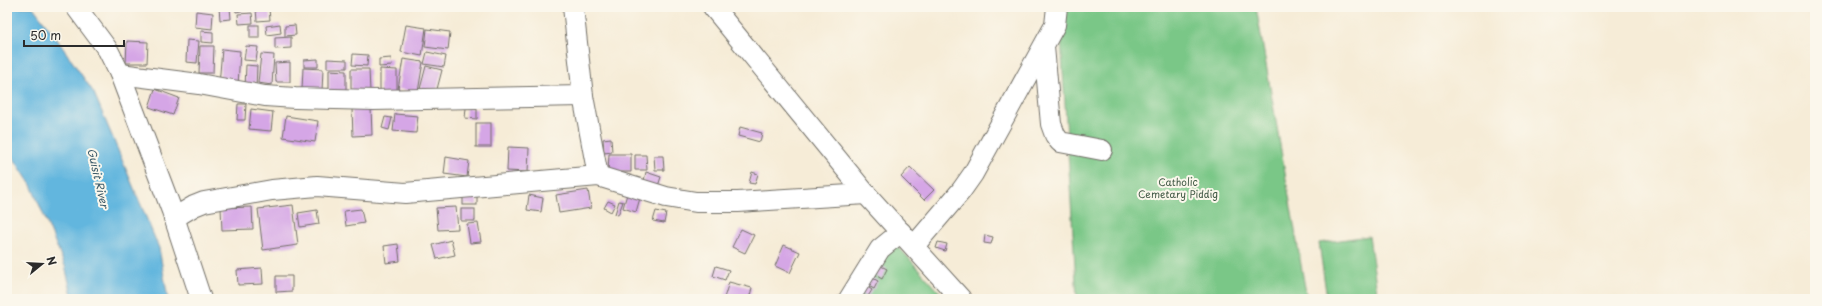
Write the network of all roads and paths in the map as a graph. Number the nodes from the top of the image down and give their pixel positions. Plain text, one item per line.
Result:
1 (76, 7) edge
2 (573, 7) edge
3 (713, 7) edge
4 (1057, 7) edge
5 (1044, 47) junction
6 (120, 74) junction
7 (583, 96) junction
8 (1102, 150) dead end
9 (598, 176) junction
10 (866, 194) junction
11 (174, 218) junction
12 (908, 239) junction
13 (201, 299) edge
14 (849, 299) edge
15 (962, 299) edge

1 - 6 street
2 - 7 street
3 - 10 street
4 - 5 street
5 - 8 street
5 - 12 street
6 - 7 street
6 - 11 street
7 - 9 street
9 - 10 street
9 - 11 street
10 - 12 street
11 - 13 street
12 - 14 street
12 - 15 street

